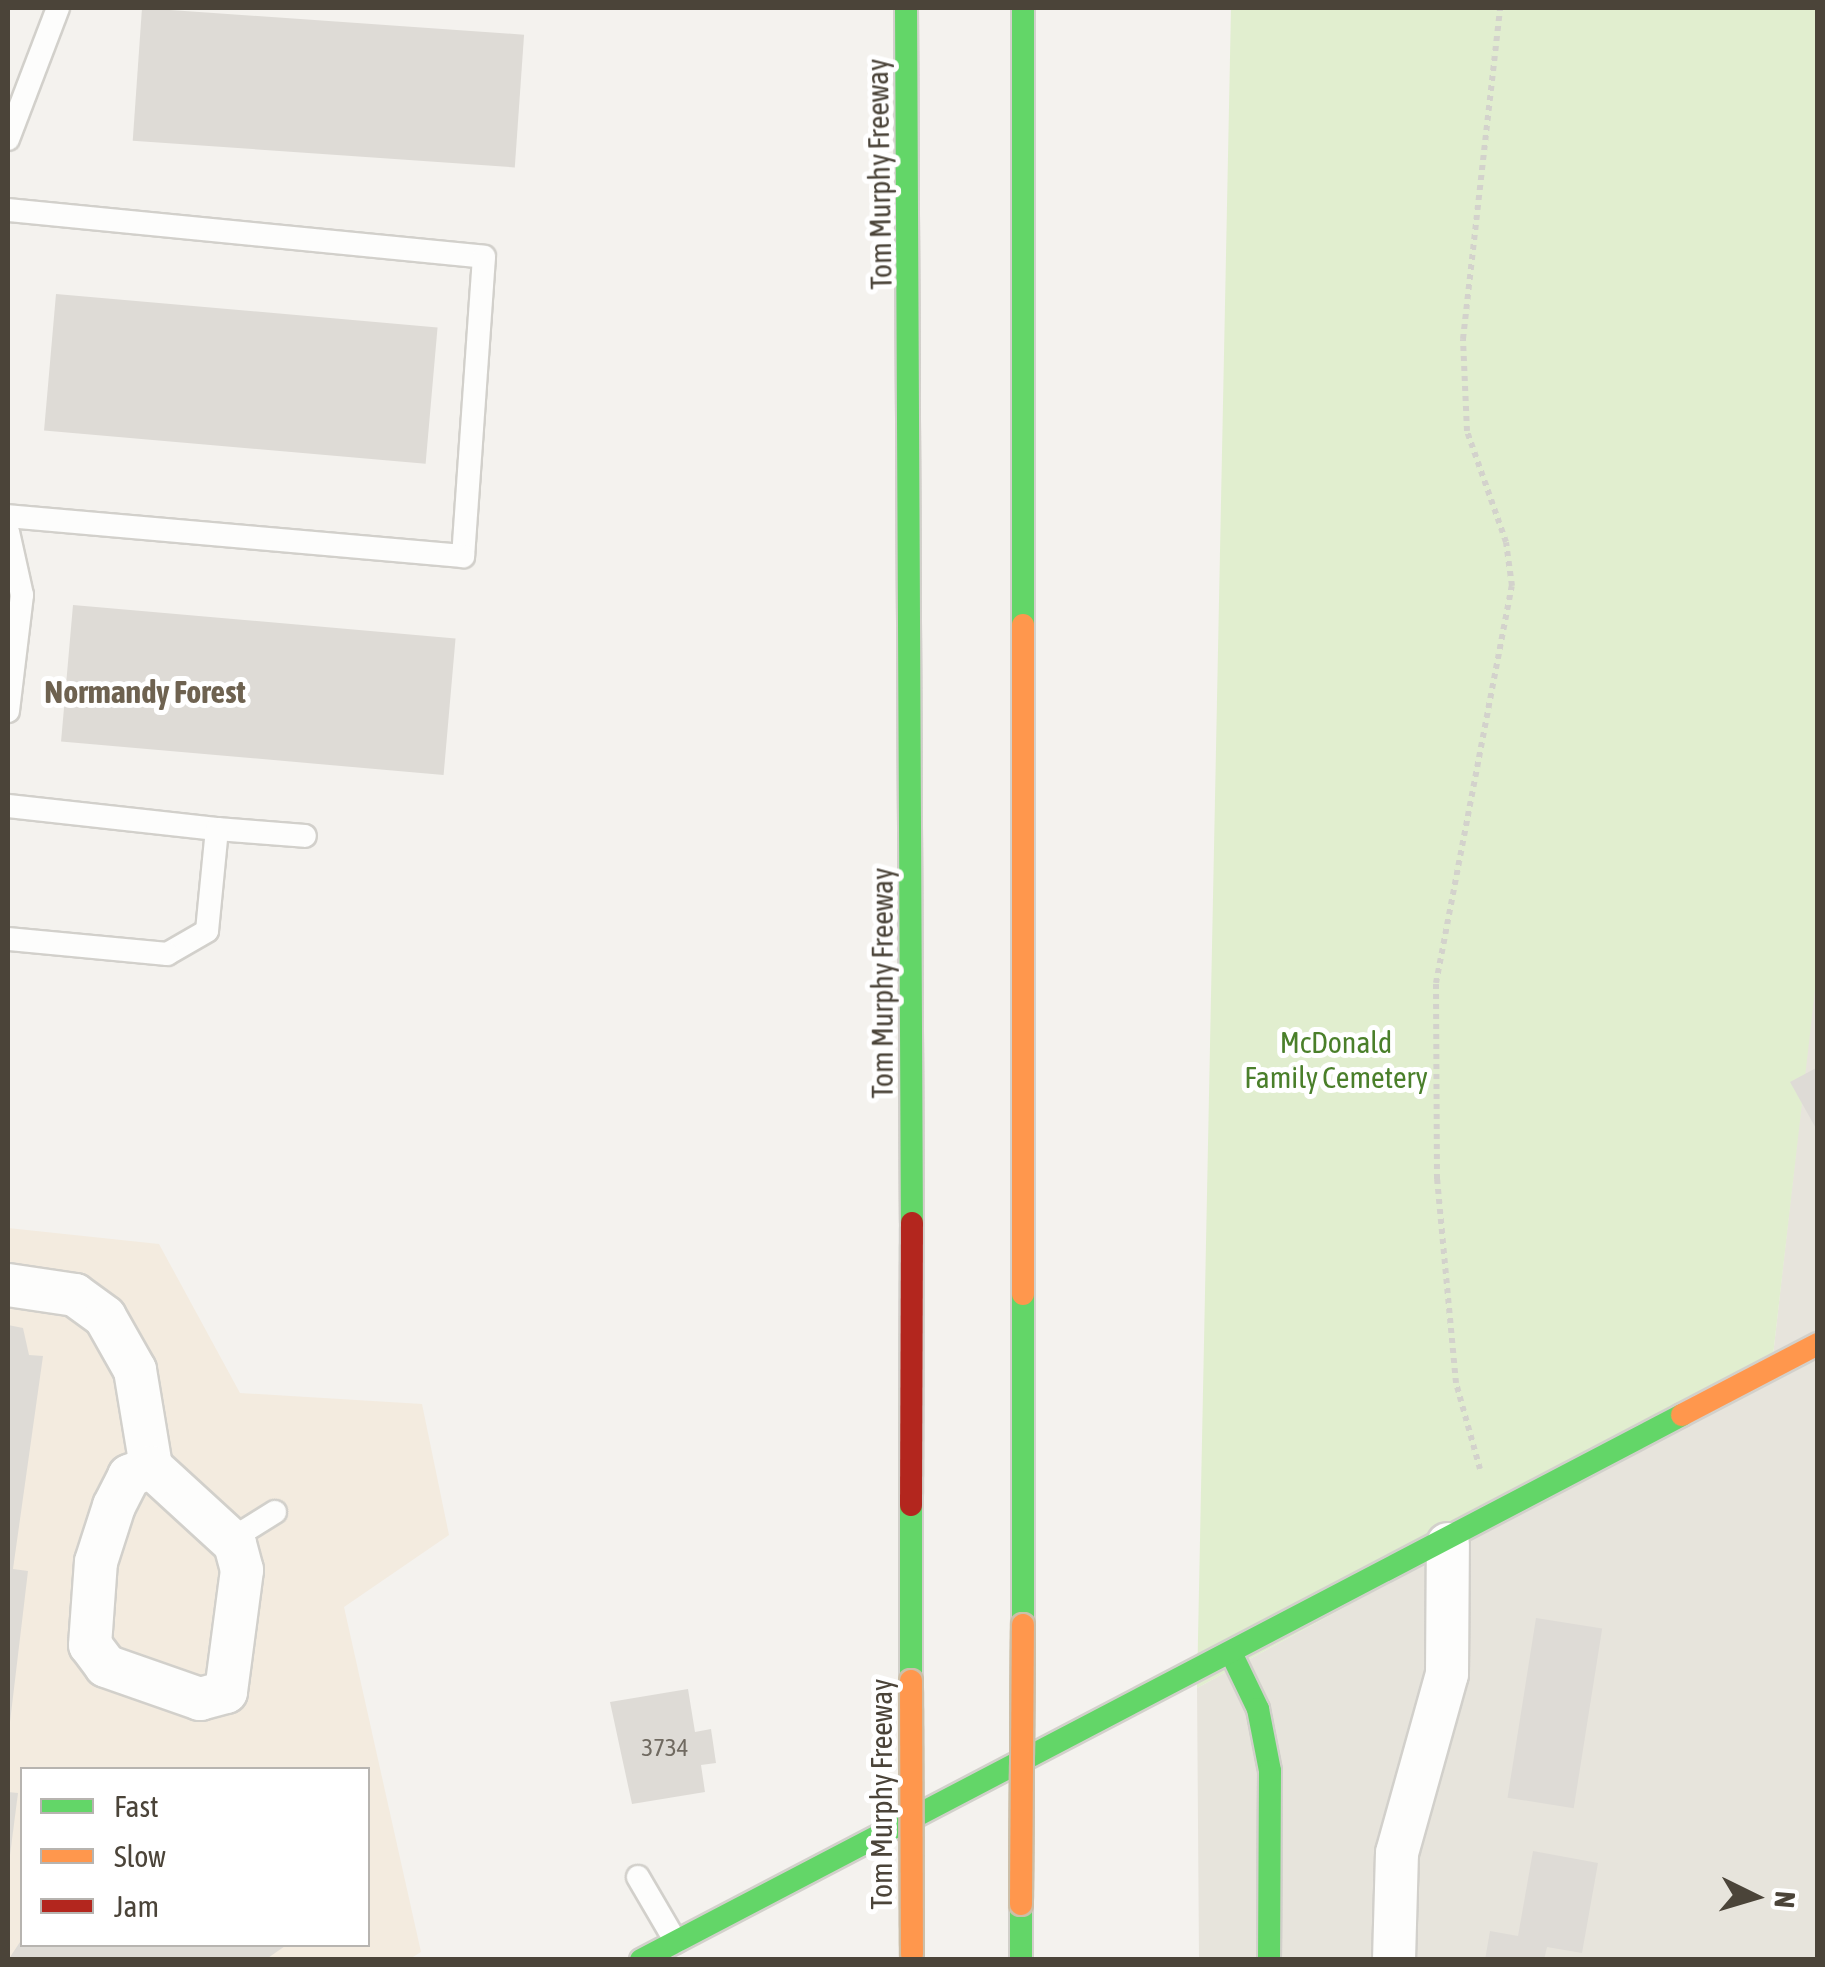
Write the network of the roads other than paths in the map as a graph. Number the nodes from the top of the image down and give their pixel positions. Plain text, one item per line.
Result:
1 (58, 8) edge
2 (906, 8) edge
3 (1023, 8) edge
4 (8, 139) edge
5 (8, 210) edge
6 (8, 516) edge
7 (8, 532) edge
8 (8, 711) edge
9 (8, 806) edge
10 (217, 828) junction
11 (305, 836) dead end
12 (8, 939) edge
13 (8, 1285) edge
14 (1818, 1344) edge
15 (150, 1467) junction
16 (275, 1512) dead end
17 (230, 1540) junction
18 (1448, 1544) junction
19 (1233, 1657) junction
20 (638, 1877) dead end
21 (676, 1942) junction
22 (912, 1957) edge
23 (642, 1960) edge
24 (1021, 1960) edge
25 (1269, 1960) edge
26 (1394, 1960) edge

1 - 4 lane
2 - 22 main road, Tom Murphy Freeway, bridge
3 - 24 main road, bridge
5 - 6 lane
7 - 8 lane
9 - 10 lane
10 - 11 lane
10 - 12 lane
13 - 15 street
14 - 18 main road
15 - 17 street
15 - 17 street
16 - 17 lane
18 - 19 main road
18 - 26 street
19 - 21 main road
19 - 25 main road
20 - 21 lane
21 - 23 main road

